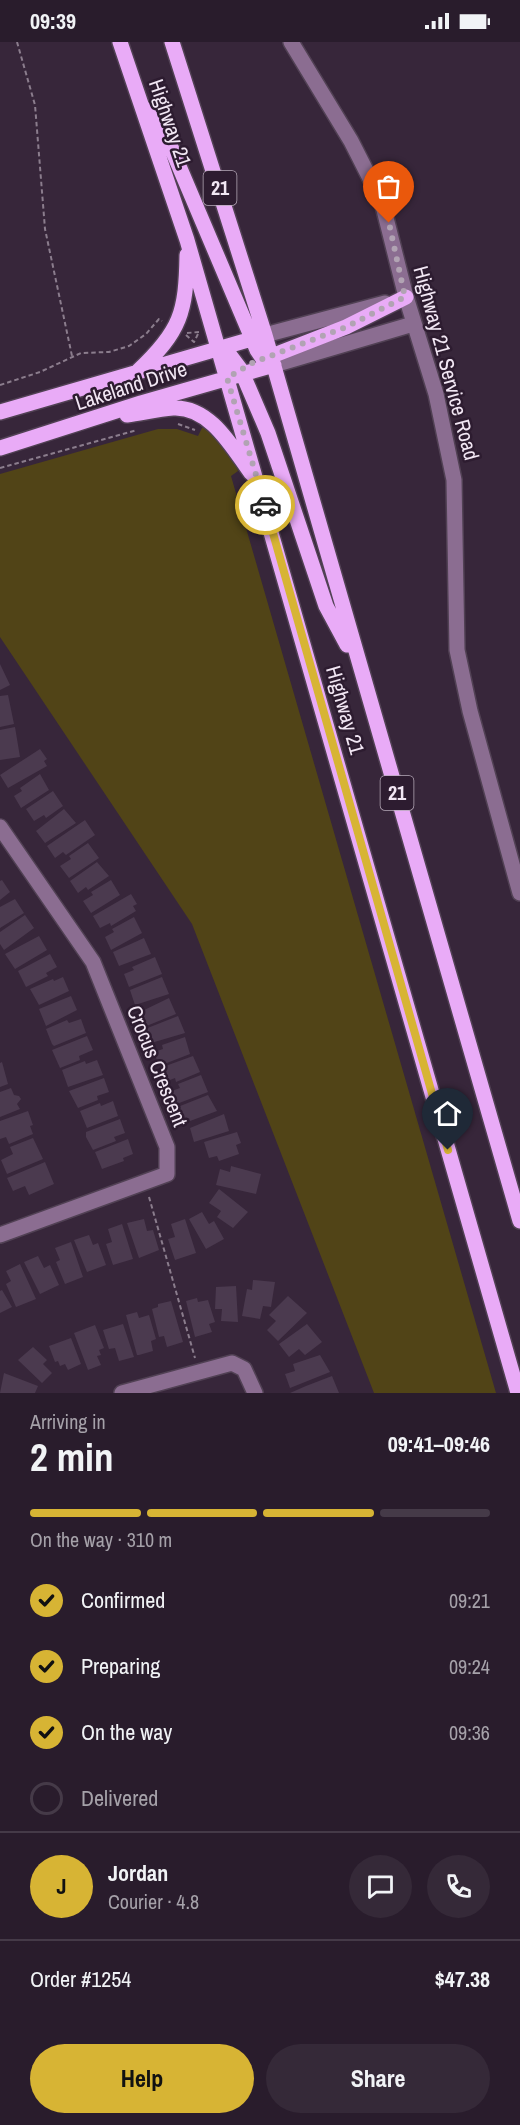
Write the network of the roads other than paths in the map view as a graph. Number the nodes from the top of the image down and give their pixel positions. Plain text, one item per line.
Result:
1 (120, 42) edge
2 (172, 42) edge
3 (291, 42) edge
4 (142, 107) junction
5 (187, 240) junction
6 (405, 297) junction
7 (413, 324) junction
8 (259, 337) junction
9 (218, 349) junction
10 (270, 360) junction
11 (136, 372) junction
12 (242, 372) junction
13 (227, 378) junction
14 (0, 412) edge
15 (88, 422) junction
16 (0, 448) edge
17 (258, 483) junction
18 (363, 675) junction
19 (0, 827) edge
20 (520, 893) edge
21 (520, 1221) edge
22 (0, 1235) edge
23 (122, 1393) edge
24 (255, 1393) edge
25 (518, 1393) edge

1 - 4 main road, Highway 21 / 21
2 - 8 main road, Highway 21 / 21
3 - 6 street, Highway 21 Service Road
4 - 5 main road, Highway 21 / 21
4 - 8 main road
5 - 9 main road, Highway 21 / 21
5 - 11 main road
6 - 7 street, Highway 21 Service Road
6 - 8 street
6 - 10 main road, Lakeland Drive
7 - 10 street
7 - 20 street, Highway 21 Service Road
8 - 9 main road, Lakeland Drive
8 - 10 main road, Highway 21 / 21
9 - 11 main road, Lakeland Drive
9 - 12 main road
9 - 13 main road, Highway 21 / 21
10 - 12 main road, Lakeland Drive
10 - 18 main road, Highway 21 / 21
11 - 14 main road, Lakeland Drive
12 - 13 main road, Lakeland Drive
12 - 18 main road
13 - 15 main road, Lakeland Drive
13 - 17 main road, Highway 21 / 21
15 - 16 main road, Lakeland Drive
15 - 17 main road
17 - 25 main road, Highway 21 / 21
18 - 21 main road, Highway 21 / 21
19 - 22 street, Crocus Crescent
23 - 24 street

